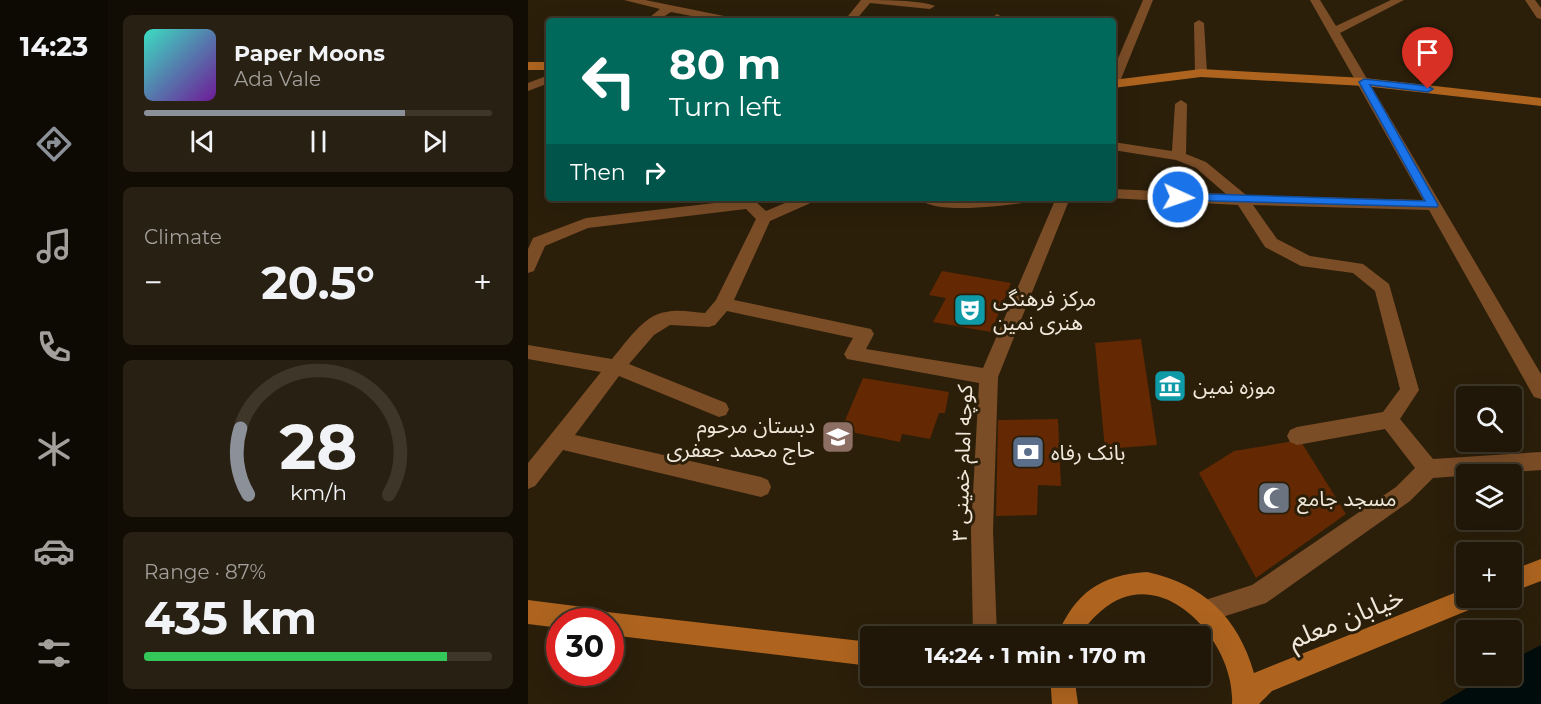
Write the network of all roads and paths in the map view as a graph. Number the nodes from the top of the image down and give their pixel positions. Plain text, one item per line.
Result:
1 (629, 0) edge
2 (867, 0) edge
3 (1148, 0) edge
4 (1315, 0) edge
5 (1400, 0) edge
6 (1530, 0) edge
7 (930, 6) dead end
8 (668, 9) junction
9 (1541, 16) edge
10 (655, 18) edge
11 (718, 18) edge
12 (852, 18) edge
13 (1199, 23) dead end
14 (1335, 31) junction
15 (528, 66) edge
16 (546, 66) edge
17 (1201, 72) junction
18 (1116, 77) edge
19 (546, 80) edge
20 (1364, 82) junction
21 (1116, 84) edge
22 (528, 87) edge
23 (1541, 102) edge
24 (1181, 104) dead end
25 (1116, 146) edge
26 (1179, 156) junction
27 (1116, 194) edge
28 (1242, 200) junction
29 (803, 201) edge
30 (936, 201) edge
31 (999, 201) edge
32 (1062, 201) edge
33 (1433, 205) junction
34 (764, 218) junction
35 (528, 267) edge
36 (723, 304) junction
37 (528, 352) edge
38 (616, 367) junction
39 (989, 377) junction
40 (1541, 391) edge
41 (719, 409) dead end
42 (1389, 420) junction
43 (1297, 436) dead end
44 (559, 440) junction
45 (1541, 461) edge
46 (1428, 469) junction
47 (528, 479) edge
48 (761, 487) dead end
49 (1541, 570) edge
50 (1522, 577) edge
51 (1456, 604) edge
52 (1207, 610) junction
53 (528, 612) edge
54 (546, 614) edge
55 (624, 624) edge
56 (985, 626) edge
57 (1074, 626) edge
58 (860, 653) edge
59 (1063, 686) edge
60 (1245, 702) edge
61 (1065, 704) edge

1 - 8 street
2 - 7 street
2 - 12 street
3 - 18 street
4 - 14 street
5 - 14 street
6 - 9 street
8 - 10 street
8 - 11 street
13 - 17 street
14 - 20 street
15 - 16 street
17 - 20 street
17 - 21 street
19 - 22 street
20 - 23 street
20 - 33 street
24 - 26 street
25 - 26 street
26 - 28 street
27 - 28 street
28 - 33 street
28 - 42 street
29 - 34 street
30 - 31 street
32 - 39 street, کوچه امام خمینی ۳
33 - 40 street
34 - 35 street
34 - 36 street
36 - 38 street
36 - 39 street
37 - 38 street
38 - 41 street
38 - 44 street
39 - 56 street, کوچه امام خمینی ۳
42 - 43 street
42 - 46 street
44 - 47 street
44 - 48 street
45 - 46 street
46 - 52 street
49 - 50 street
51 - 60 street, خیابان معلم
52 - 57 street
52 - 60 street
53 - 54 street
55 - 58 street
59 - 61 street

